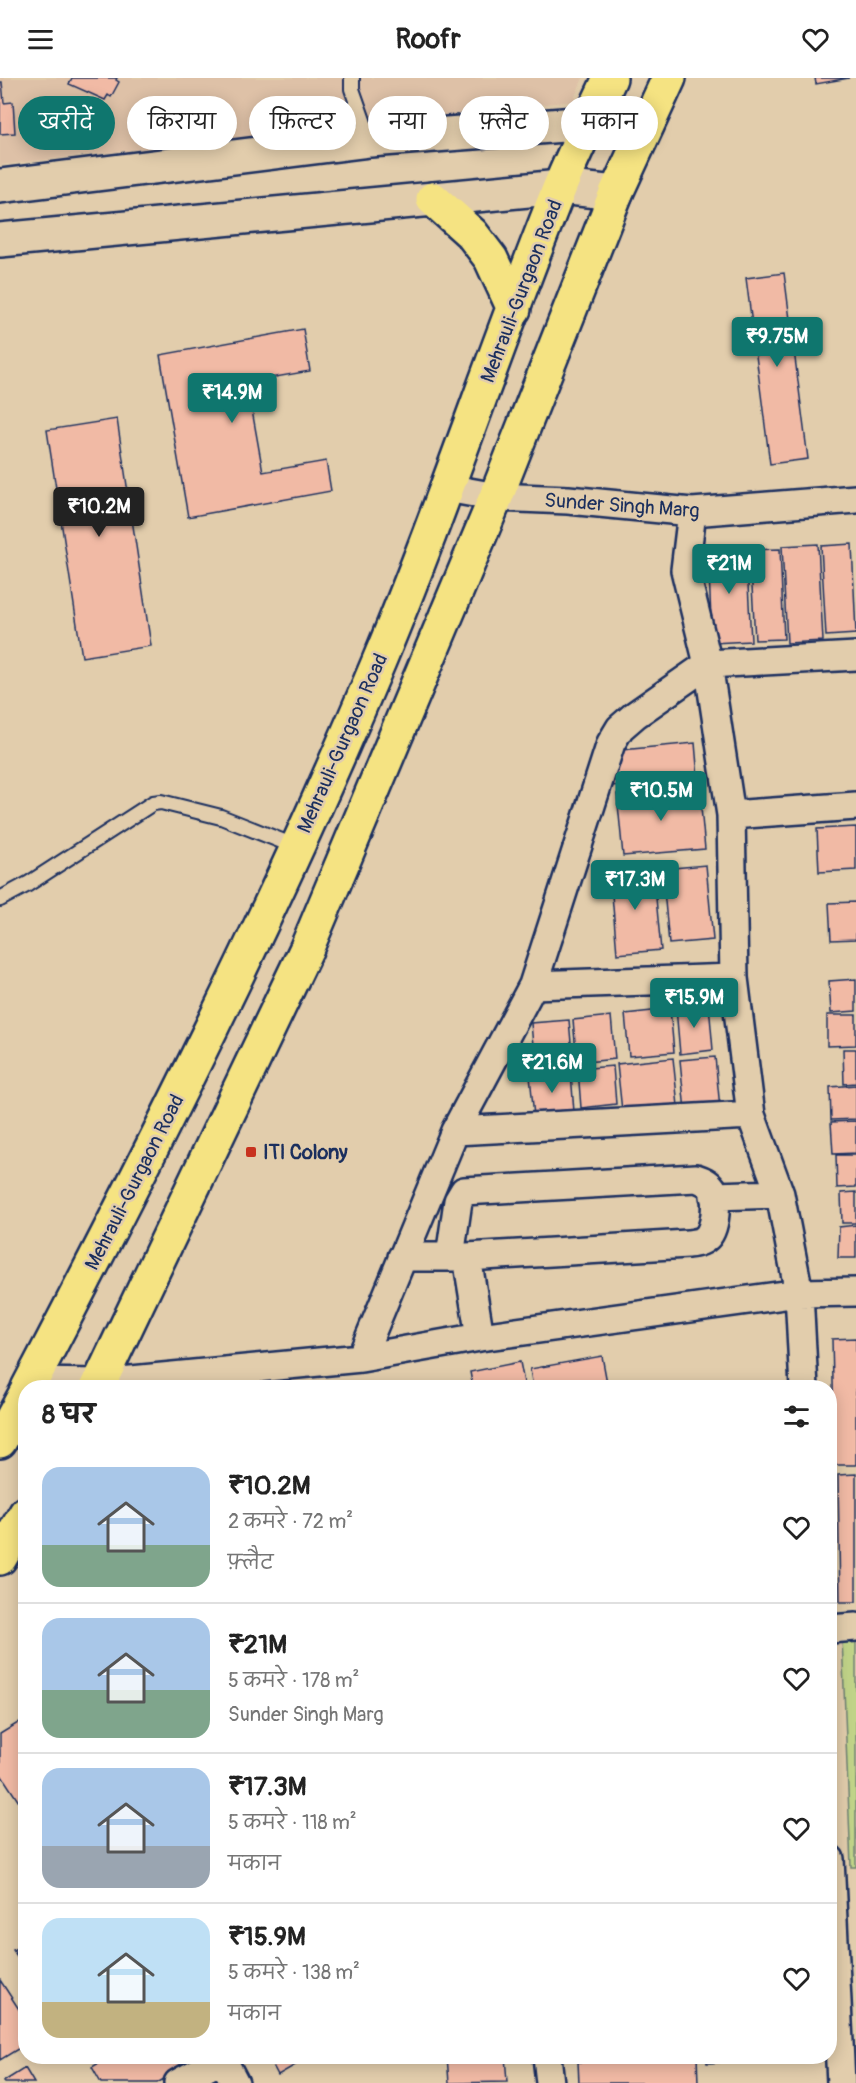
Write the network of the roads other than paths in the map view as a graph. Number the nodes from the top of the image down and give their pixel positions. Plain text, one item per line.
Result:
1 (352, 78) edge
2 (610, 78) edge
3 (669, 78) edge
4 (602, 96) edge
5 (658, 102) edge
6 (561, 125) edge
7 (368, 134) edge
8 (447, 134) edge
9 (368, 140) edge
10 (577, 150) edge
11 (636, 150) edge
12 (0, 186) edge
13 (560, 187) junction
14 (616, 193) junction
15 (433, 199) junction
16 (0, 240) edge
17 (514, 309) junction
18 (447, 488) junction
19 (496, 497) junction
20 (856, 499) edge
21 (692, 512) junction
22 (856, 656) edge
23 (708, 664) junction
24 (856, 806) edge
25 (731, 815) junction
26 (297, 847) junction
27 (0, 899) edge
28 (734, 978) junction
29 (533, 985) junction
30 (751, 1115) junction
31 (455, 1131) junction
32 (780, 1194) junction
33 (714, 1196) junction
34 (402, 1257) junction
35 (458, 1257) junction
36 (856, 1292) edge
37 (798, 1293) junction
38 (480, 1337) junction
39 (361, 1358) junction
40 (32, 1380) edge
41 (101, 1380) edge
42 (148, 1380) edge
43 (803, 1380) edge
44 (18, 1407) edge
45 (0, 1442) edge
46 (18, 1528) edge
47 (0, 1558) edge
48 (856, 1627) edge
49 (837, 1628) edge
50 (837, 1884) edge
51 (844, 1910) edge
52 (211, 2064) edge
53 (225, 2064) edge
54 (548, 2064) edge
55 (178, 2083) edge
56 (235, 2083) edge
57 (550, 2083) edge
58 (841, 2083) edge

1 - 7 lane
2 - 4 main road, Mehrauli-Gurgaon Road
3 - 5 main road
6 - 8 street
9 - 12 street
10 - 13 main road, Mehrauli-Gurgaon Road
11 - 14 main road
13 - 14 street
13 - 15 street
13 - 17 main road, Mehrauli-Gurgaon Road
14 - 19 main road
15 - 16 street
15 - 17 main road
17 - 18 main road, Mehrauli-Gurgaon Road
18 - 19 street, Sunder Singh Marg
18 - 26 main road, Mehrauli-Gurgaon Road
19 - 21 street, Sunder Singh Marg
19 - 41 main road
20 - 21 street, Sunder Singh Marg
21 - 23 street
22 - 23 street
23 - 25 street
23 - 29 street
24 - 25 street
25 - 28 street
26 - 27 lane
26 - 40 main road, Mehrauli-Gurgaon Road
28 - 29 street
28 - 30 street
29 - 31 street
30 - 31 street
30 - 32 street
31 - 34 street
32 - 33 street
32 - 37 street
33 - 35 street
33 - 35 street
34 - 35 street
34 - 39 street
35 - 38 street
36 - 37 street
37 - 38 street
37 - 43 street
38 - 39 street
39 - 42 street
44 - 45 main road, Mehrauli-Gurgaon Road
46 - 47 main road
48 - 49 street
50 - 51 street
51 - 58 street
52 - 55 street
53 - 56 street
54 - 57 street

